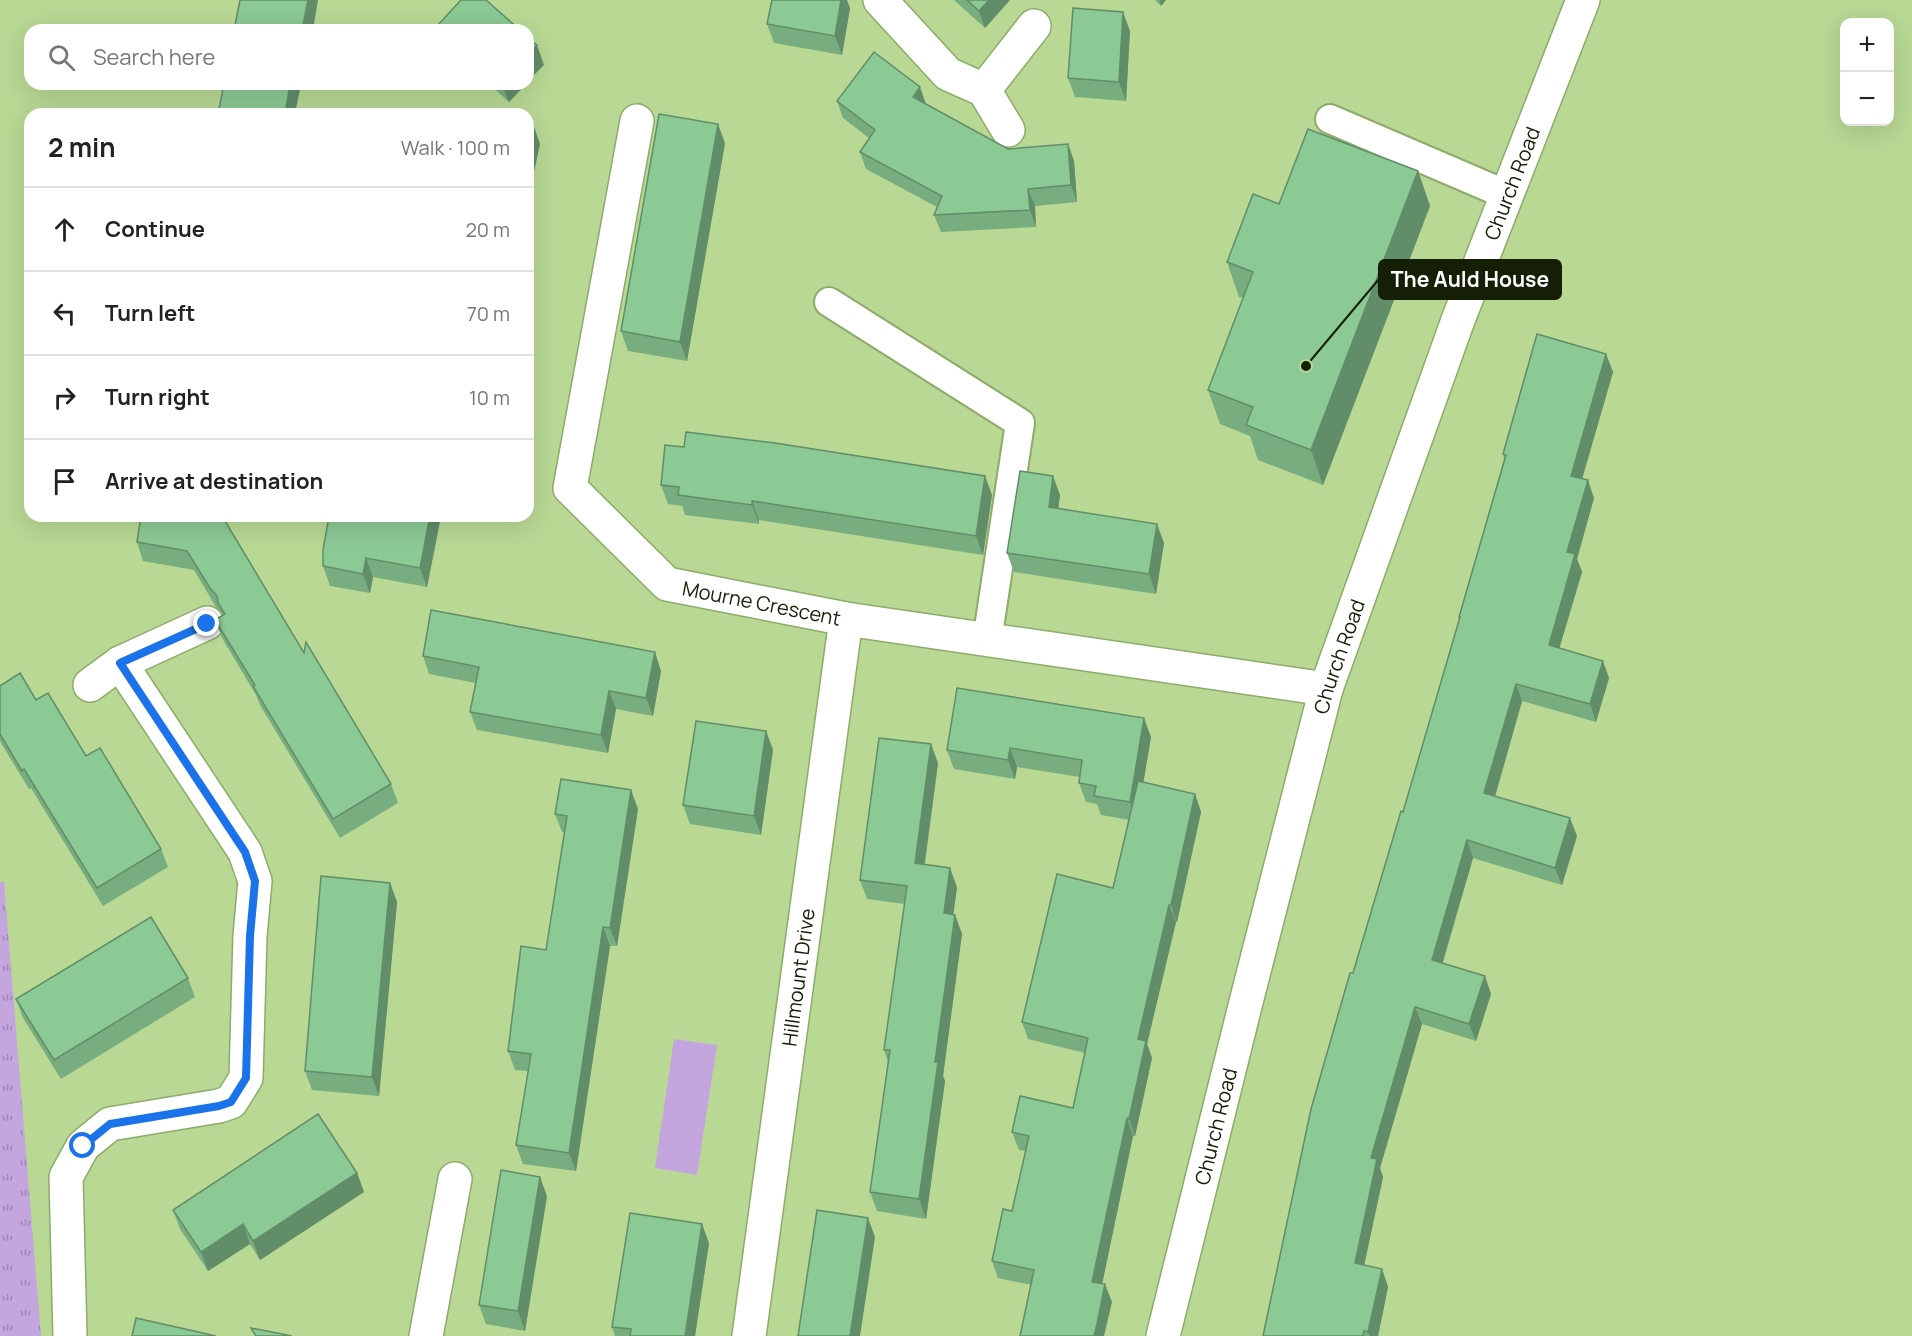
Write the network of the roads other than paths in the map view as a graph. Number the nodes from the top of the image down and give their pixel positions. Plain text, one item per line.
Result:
1 (880, 0) edge
2 (1583, 0) edge
3 (1034, 26) dead end
4 (984, 90) junction
5 (1330, 119) dead end
6 (637, 121) dead end
7 (1008, 130) dead end
8 (1507, 195) junction
9 (829, 302) dead end
10 (846, 619) junction
11 (207, 624) dead end
12 (987, 641) junction
13 (120, 663) junction
14 (90, 685) dead end
15 (1326, 689) junction
16 (455, 1179) dead end
17 (70, 1336) edge
18 (426, 1336) edge
19 (749, 1336) edge
20 (1163, 1336) edge

1 - 4 street
2 - 8 street, Church Road
3 - 4 street
4 - 7 street
5 - 8 lane
6 - 10 street, Mourne Crescent
8 - 15 street, Church Road
9 - 12 lane
10 - 12 street, Mourne Crescent
10 - 19 street, Hillmount Drive
11 - 13 street
12 - 15 street, Mourne Crescent
13 - 14 street
13 - 17 street
15 - 20 street, Church Road
16 - 18 street

